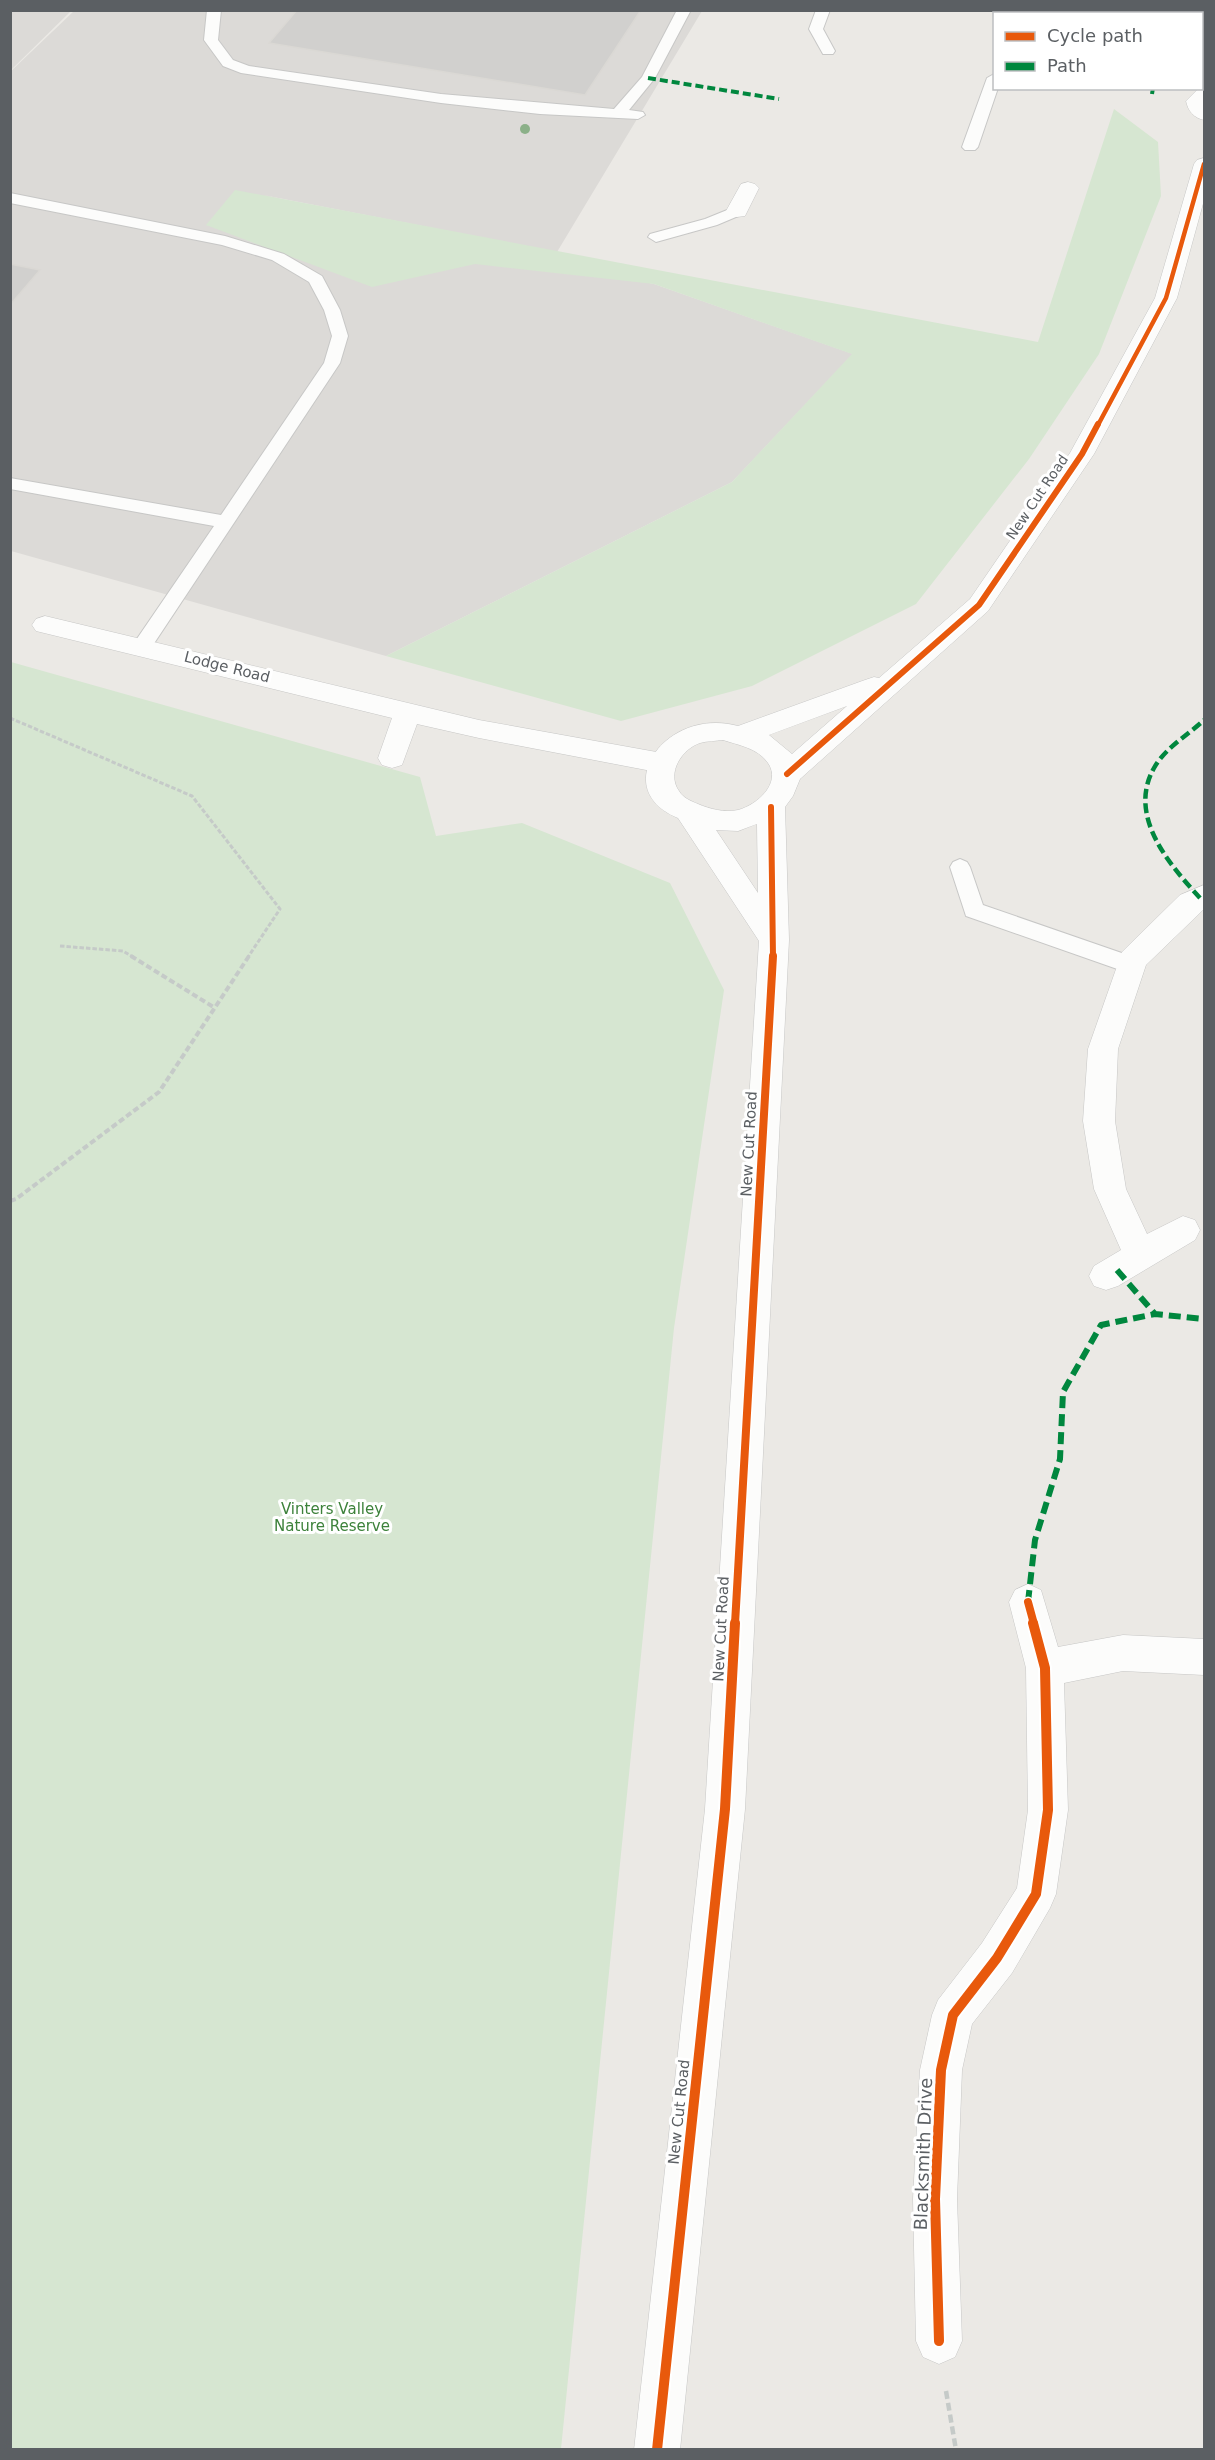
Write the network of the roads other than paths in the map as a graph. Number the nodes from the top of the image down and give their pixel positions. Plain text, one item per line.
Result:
1 (214, 10) edge
2 (684, 10) edge
3 (823, 10) edge
4 (828, 51) dead end
5 (993, 81) edge
6 (1204, 94) edge
7 (618, 114) junction
8 (1204, 114) edge
9 (638, 115) dead end
10 (970, 147) dead end
11 (1204, 164) edge
12 (748, 188) dead end
13 (10, 198) edge
14 (737, 211) joint
15 (656, 237) dead end
16 (10, 483) edge
17 (226, 522) junction
18 (45, 625) dead end
19 (142, 646) junction
20 (891, 680) junction
21 (408, 711) junction
22 (743, 734) junction
23 (392, 758) dead end
24 (662, 763) junction
25 (787, 774) junction
26 (771, 807) junction
27 (690, 814) junction
28 (960, 867) dead end
29 (1204, 896) edge
30 (774, 940) junction
31 (1131, 965) junction
32 (1183, 1230) dead end
33 (1140, 1254) junction
34 (1106, 1276) dead end
35 (1028, 1602) dead end
36 (1204, 1657) edge
37 (1046, 1668) junction
38 (939, 2342) road end
39 (657, 2450) edge

1 - 7 lane
2 - 7 lane
3 - 4 lane
5 - 10 lane
6 - 8 street
7 - 9 lane
11 - 20 street, New Cut Road
12 - 14 street
13 - 17 lane
14 - 15 lane
16 - 17 lane
17 - 19 lane
18 - 19 street, Lodge Road
19 - 21 street, Lodge Road
20 - 22 street, New Cut Road
20 - 25 street, New Cut Road
21 - 23 street
21 - 24 street, Lodge Road
22 - 24 street, New Cut Road
22 - 25 street, New Cut Road
24 - 27 street
25 - 26 street, New Cut Road
26 - 27 street
26 - 30 street, New Cut Road
27 - 30 street
28 - 31 lane
29 - 31 street
30 - 39 street, New Cut Road
31 - 33 street
32 - 33 street
33 - 34 street
35 - 37 street, Blacksmith Drive
36 - 37 street
37 - 38 street, Blacksmith Drive

